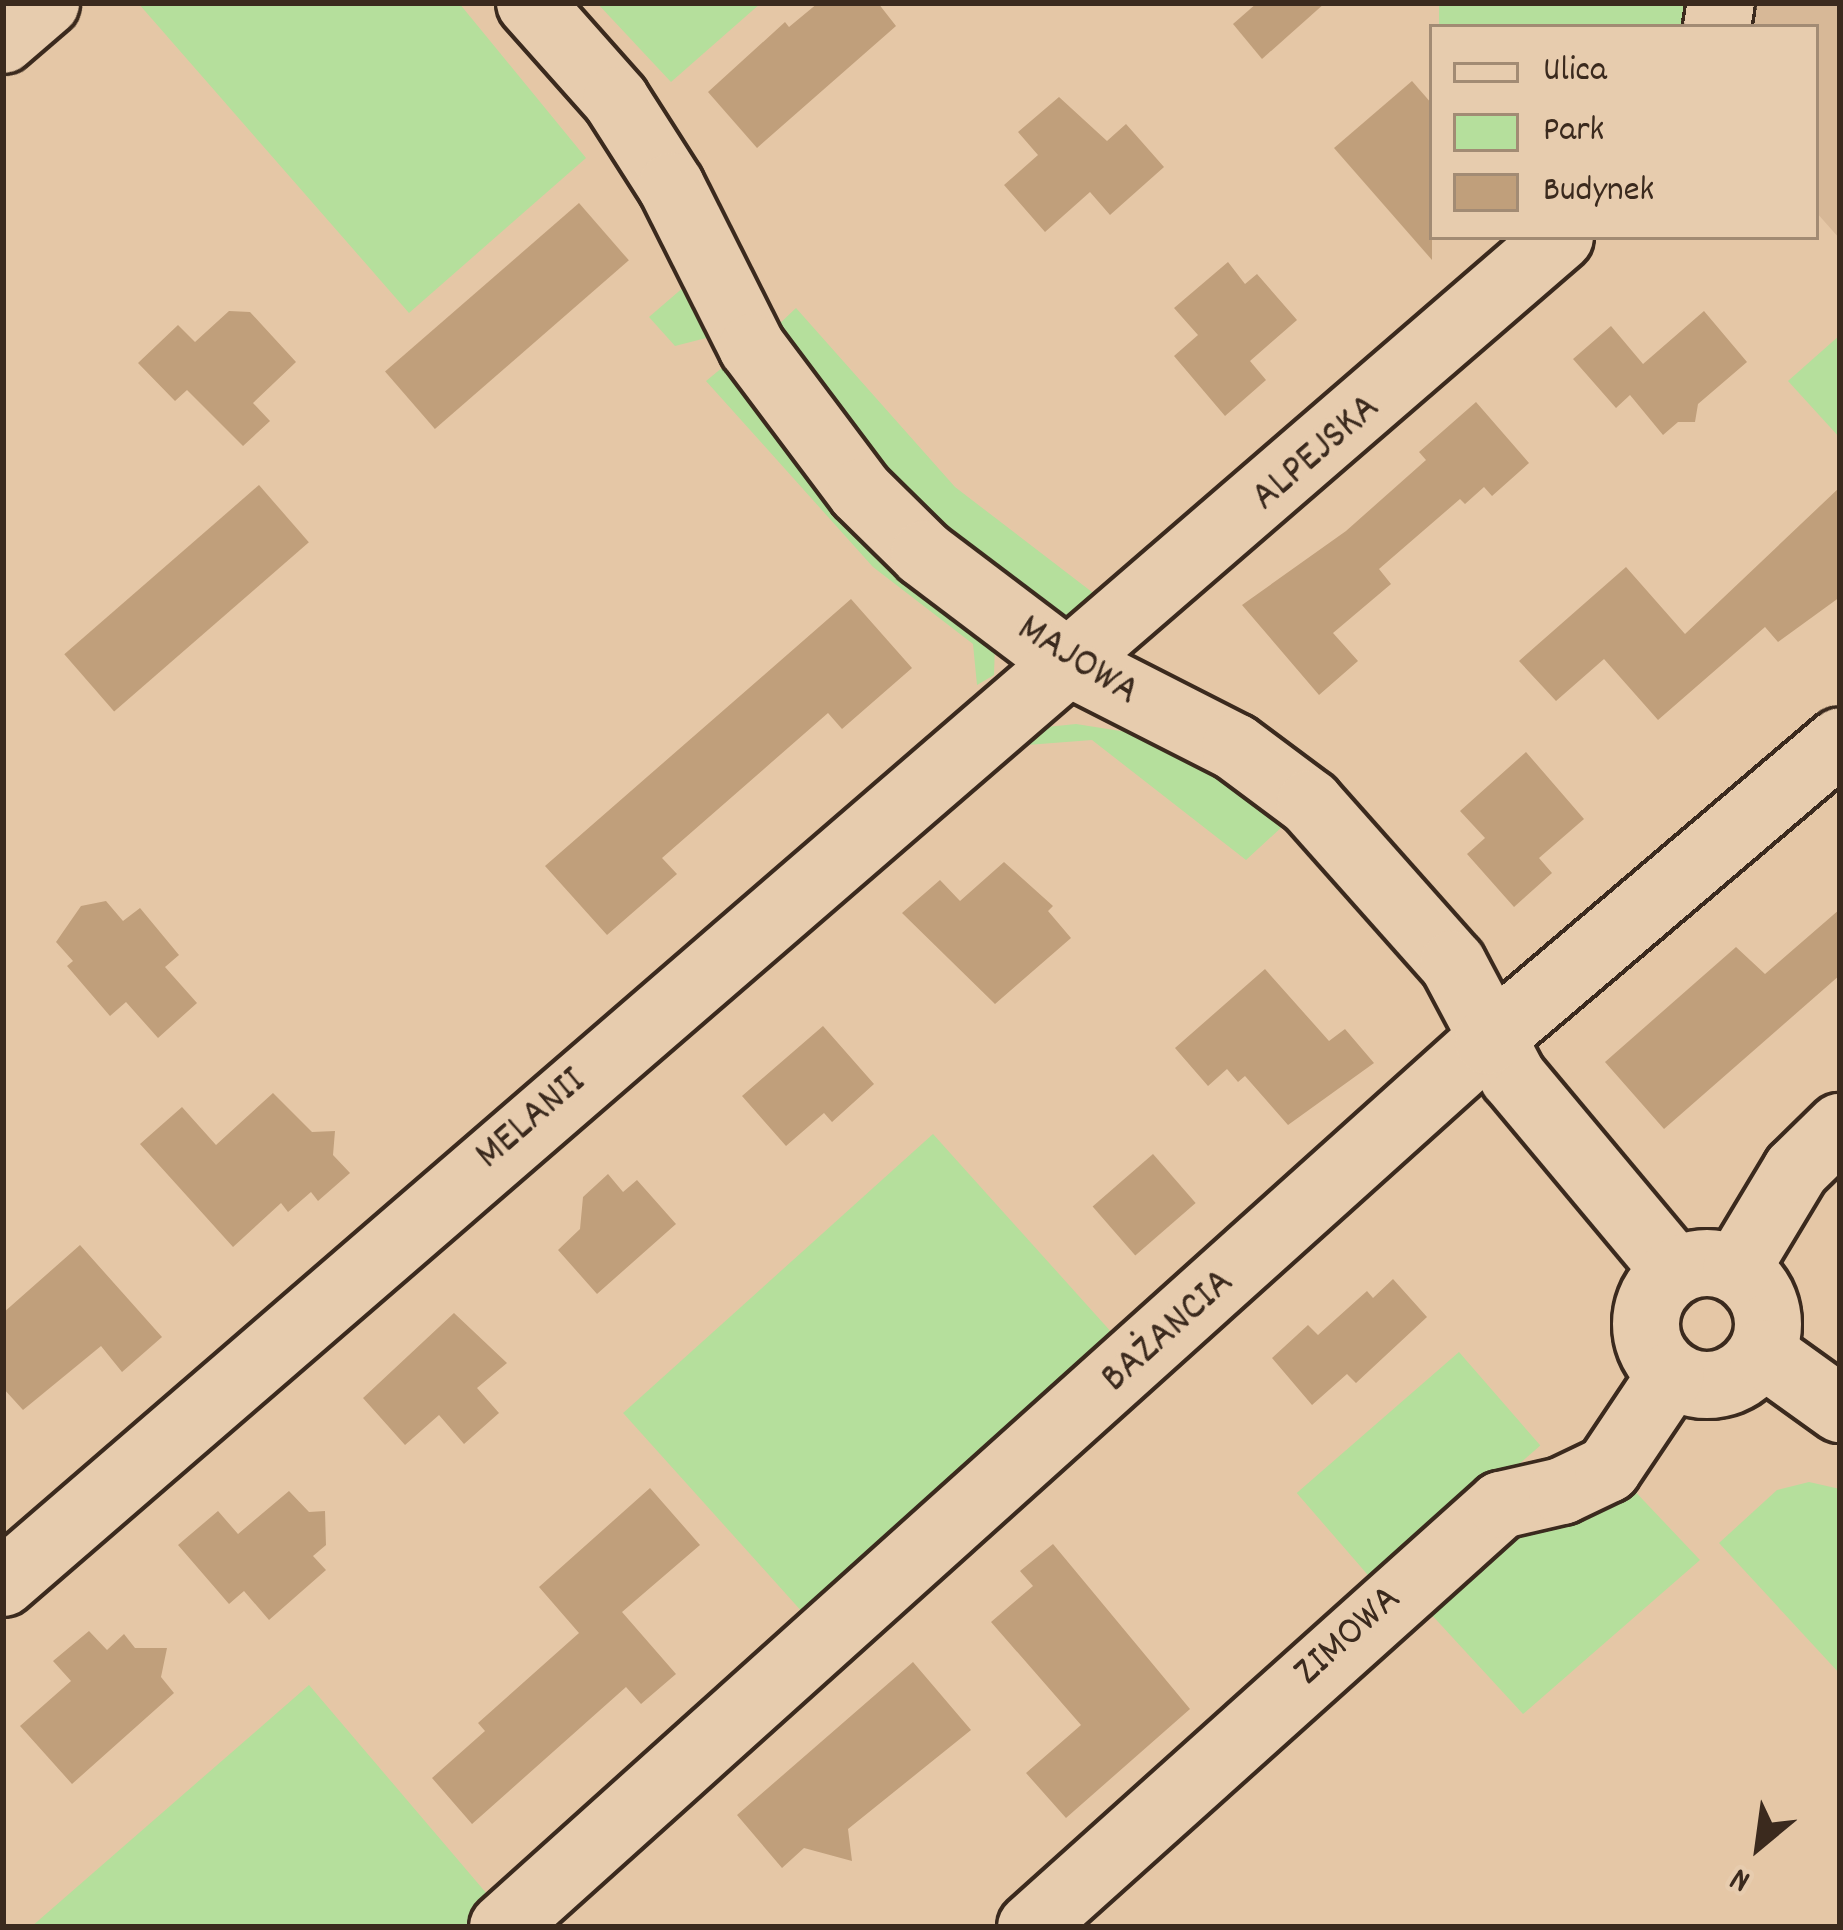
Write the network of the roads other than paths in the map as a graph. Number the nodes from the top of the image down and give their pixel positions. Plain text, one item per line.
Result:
1 (46, 3) edge
2 (530, 3) edge
3 (3, 40) edge
4 (1557, 240) edge
5 (1064, 660) junction
6 (1840, 741) edge
7 (1488, 1040) junction
8 (1840, 1127) edge
9 (1706, 1270) junction
10 (1762, 1353) junction
11 (1671, 1375) junction
12 (1840, 1409) edge
13 (3, 1583) edge
14 (503, 1927) edge
15 (1031, 1927) edge

1 - 3 street
2 - 5 street, MAJOWA
4 - 5 street, ALPEJSKA
5 - 7 street, MAJOWA
5 - 13 street, MELANII
6 - 7 street, BAŻANCIA
7 - 9 street, MAJOWA
7 - 14 street, BAŻANCIA
8 - 9 street
9 - 10 street
9 - 11 street
10 - 11 street
10 - 12 street
11 - 15 street, ZIMOWA

